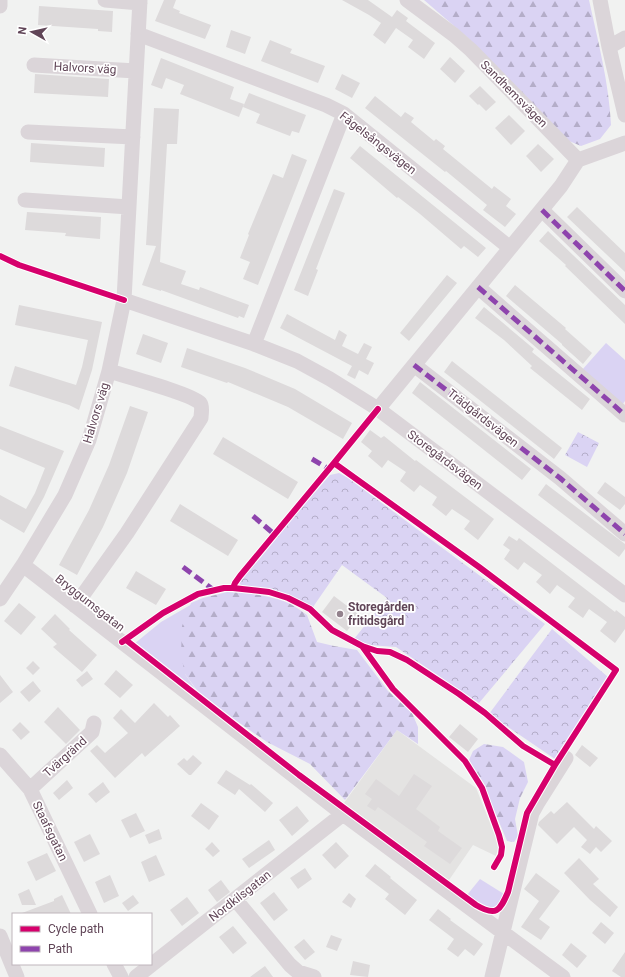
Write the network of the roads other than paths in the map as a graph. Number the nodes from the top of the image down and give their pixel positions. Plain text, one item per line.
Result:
1 (0, 0) edge
2 (105, 0) edge
3 (407, 0) edge
4 (600, 0) edge
5 (140, 1) edge
6 (0, 6) edge
7 (138, 34) junction
8 (625, 38) edge
9 (609, 47) junction
10 (34, 65) dead end
11 (136, 71) junction
12 (344, 114) junction
13 (625, 115) edge
14 (28, 132) dead end
15 (132, 137) junction
16 (625, 143) edge
17 (578, 160) junction
18 (25, 200) dead end
19 (129, 207) junction
20 (542, 210) junction
21 (510, 248) junction
22 (478, 287) junction
23 (625, 291) edge
24 (124, 300) junction
25 (254, 344) junction
26 (414, 365) junction
27 (109, 371) junction
28 (378, 409) junction
29 (625, 415) edge
30 (625, 534) edge
31 (23, 565) junction
32 (625, 595) edge
33 (0, 599) edge
34 (76, 606) junction
35 (94, 723) dead end
36 (566, 758) dead end
37 (2, 761) edge
38 (30, 789) junction
39 (343, 814) junction
40 (235, 899) junction
41 (90, 913) edge
42 (504, 932) junction
43 (0, 936) edge
44 (152, 964) edge
45 (12, 965) edge
46 (12, 965) edge
47 (115, 965) edge
48 (151, 965) edge
49 (17, 977) edge
50 (121, 977) edge
51 (136, 977) edge
52 (314, 977) edge
53 (492, 977) edge
54 (563, 977) edge

1 - 6 street
2 - 5 street, Halvors väg
3 - 17 street, Sandhemsvägen
4 - 9 street
5 - 7 street, Halvors väg
7 - 11 street, Halvors väg
7 - 12 street, Fågelsångsvägen
8 - 9 street
9 - 13 street
10 - 11 street, Halvors väg
11 - 15 street, Halvors väg
12 - 21 street, Fågelsångsvägen
12 - 25 street
14 - 15 street
15 - 19 street, Halvors väg
16 - 17 street
17 - 20 street
18 - 19 street
19 - 24 street, Halvors väg
20 - 21 street
20 - 23 street
21 - 22 street
22 - 26 street
22 - 29 street
24 - 25 street, Storegårdsvägen
24 - 27 street, Halvors väg
25 - 28 street, Storegårdsvägen
26 - 28 street
26 - 30 street, Trädgårdsvägen
27 - 31 street, Halvors väg
27 - 34 street, Bryggumsgatan
28 - 32 street, Storegårdsvägen
31 - 33 street, Halvors väg
31 - 34 street, Bryggumsgatan
34 - 39 street, Bryggumsgatan
35 - 38 street, Tvärgränd
36 - 42 street
37 - 38 street, Staafsgatan
38 - 41 street, Staafsgatan
39 - 40 street, Nordkilsgatan
39 - 42 street, Bryggumsgatan
40 - 44 street, Nordkilsgatan
40 - 52 street
42 - 53 street
42 - 54 street, Bryggumsgatan
43 - 46 street
45 - 49 street
47 - 50 street
48 - 51 street, Nordkilsgatan

